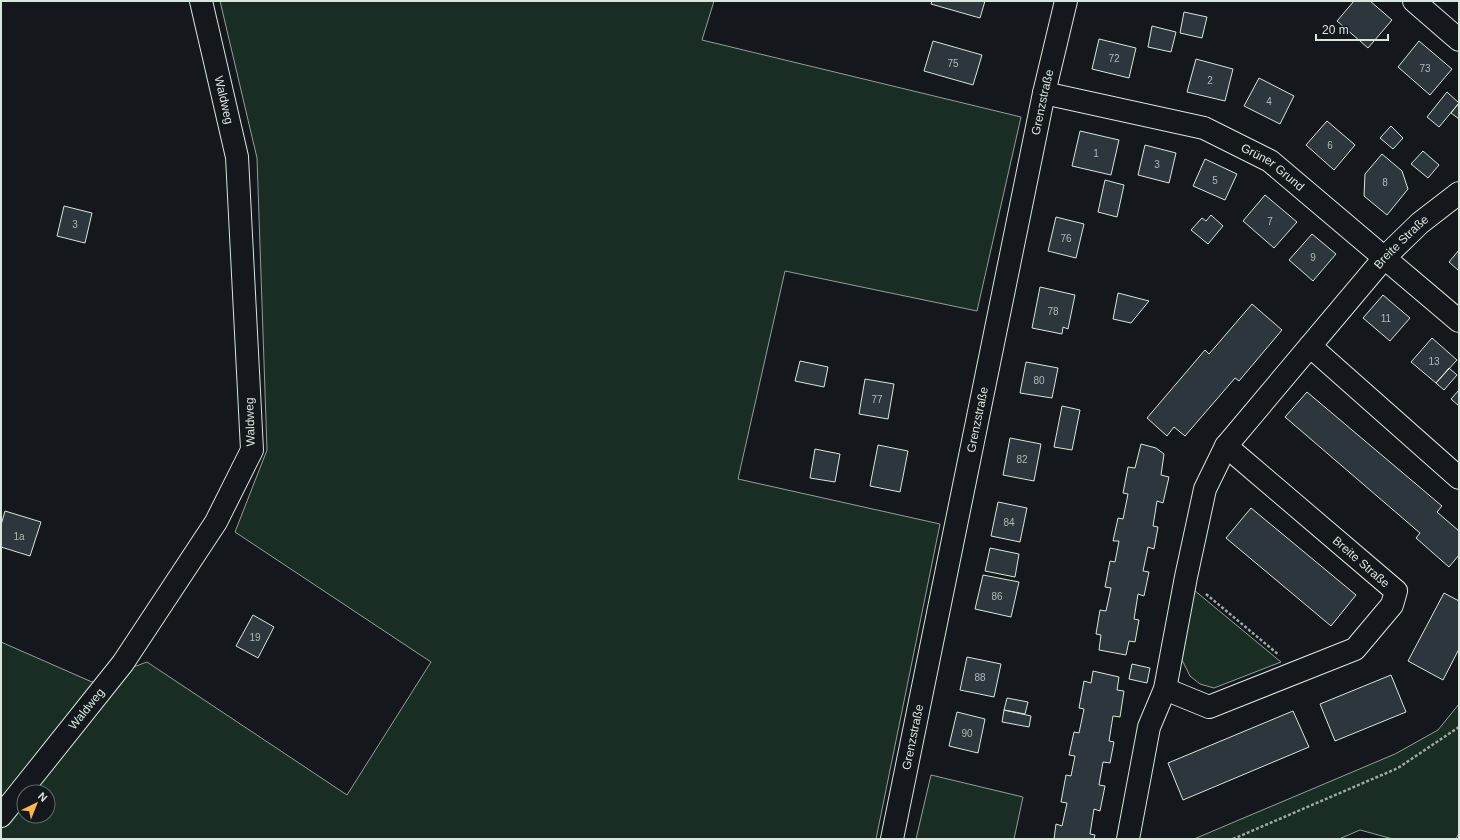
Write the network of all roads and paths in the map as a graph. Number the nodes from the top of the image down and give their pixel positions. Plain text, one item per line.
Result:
1 (201, 1) edge
2 (1066, 1) edge
3 (1414, 1) edge
4 (1459, 40) edge
5 (1044, 93) junction
6 (1459, 193) edge
7 (1385, 257) junction
8 (1459, 321) edge
9 (1310, 346) junction
10 (1226, 446) junction
11 (1459, 478) edge
12 (1186, 577) junction
13 (1299, 672) junction
14 (1165, 689) junction
15 (1459, 727) edge
16 (1, 816) edge
17 (892, 839) edge
18 (1128, 839) edge
19 (1233, 839) edge

1 - 16 street, Waldweg
2 - 5 street, Grenzstraße
3 - 4 street
5 - 7 street, Grüner Grund
5 - 17 street, Grenzstraße
6 - 7 street, Breite Straße
7 - 8 street, Grüner Grund
7 - 9 street, Breite Straße
9 - 10 street, Breite Straße
9 - 11 street
10 - 12 street, Breite Straße
10 - 13 street, Breite Straße
12 - 13 path
12 - 14 street, Breite Straße
13 - 14 street, Breite Straße
14 - 18 street, Breite Straße
15 - 19 path

